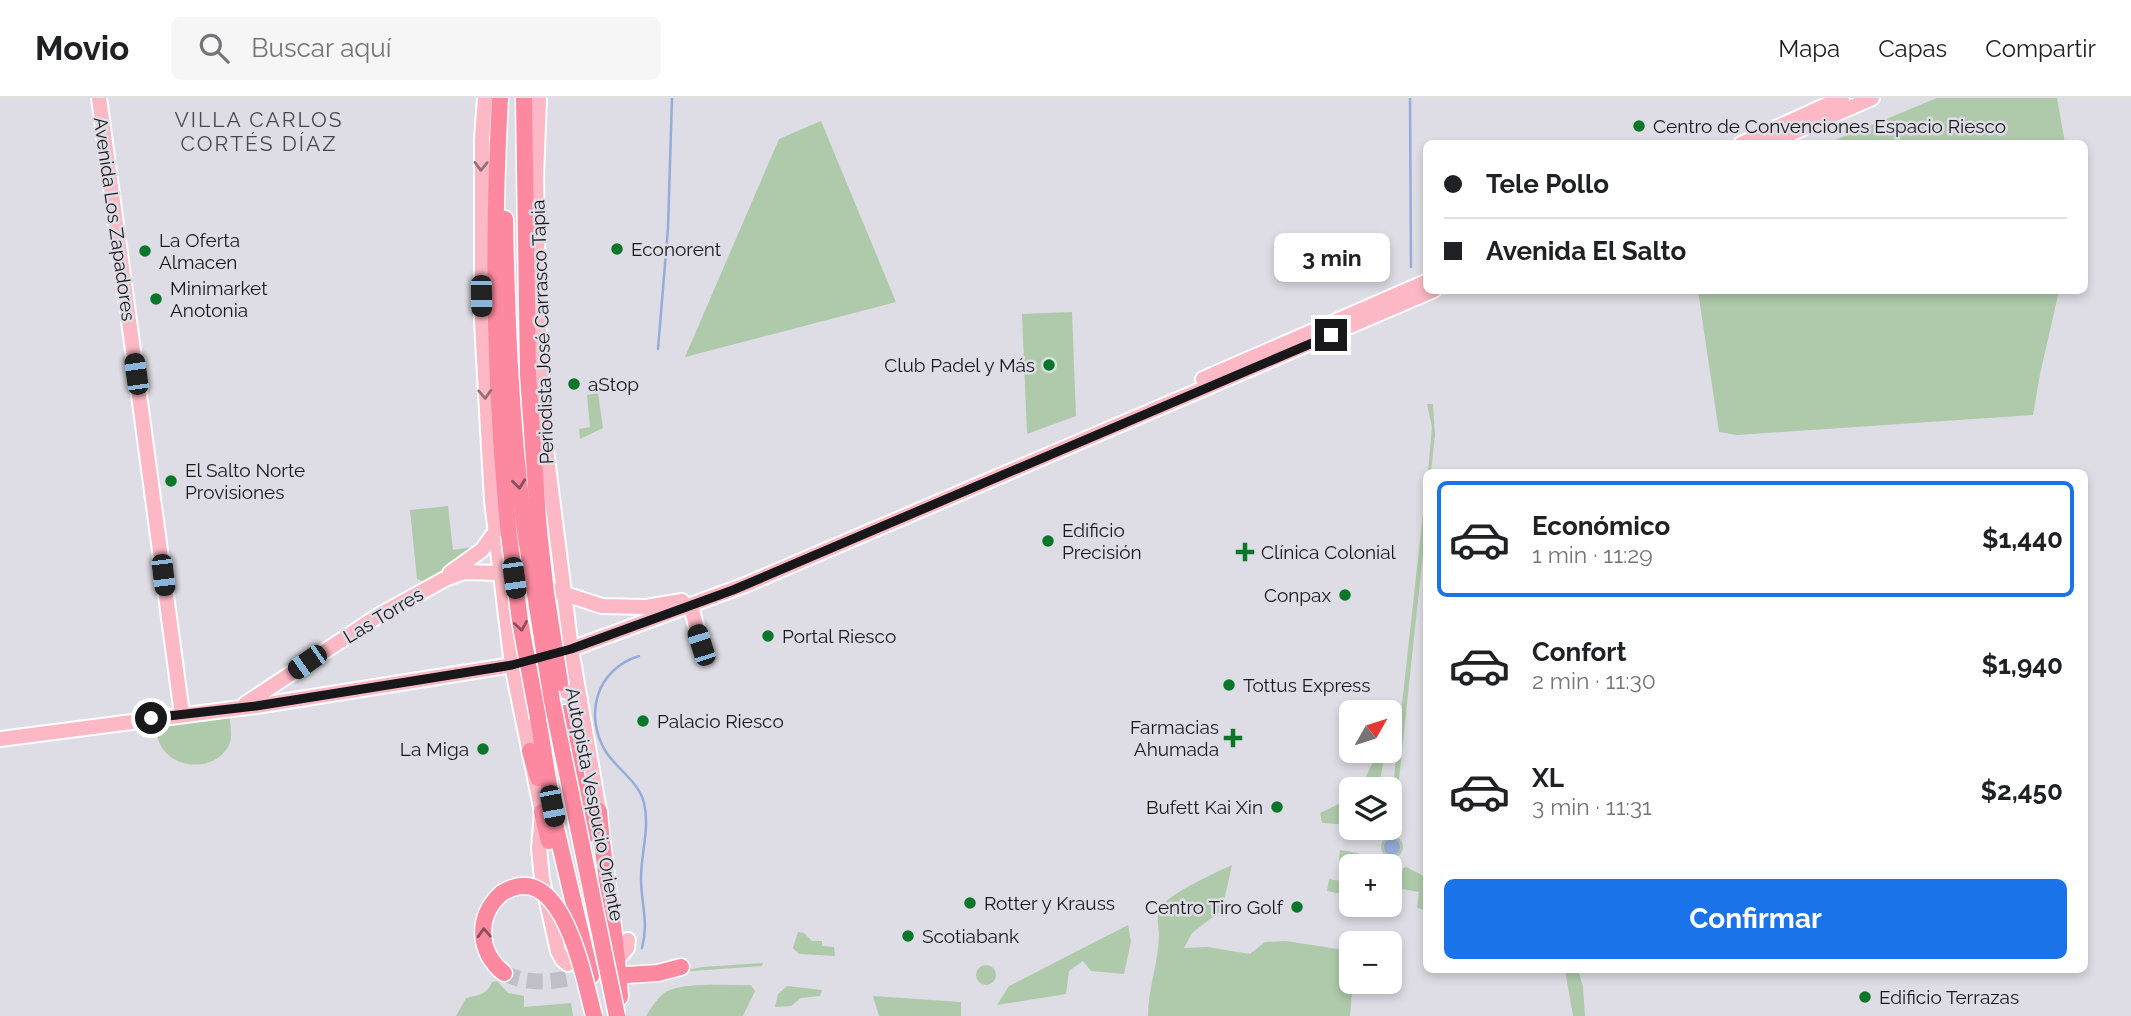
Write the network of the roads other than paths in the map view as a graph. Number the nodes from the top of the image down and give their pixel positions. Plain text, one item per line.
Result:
1 (99, 98) edge
2 (485, 98) edge
3 (501, 98) edge
4 (524, 98) edge
5 (539, 98) edge
6 (1842, 98) edge
7 (1872, 98) edge
8 (1750, 140) edge
9 (1776, 140) edge
10 (1423, 283) edge
11 (1425, 294) edge
12 (554, 524) junction
13 (517, 532) junction
14 (500, 573) junction
15 (445, 579) junction
16 (525, 582) junction
17 (503, 594) junction
18 (564, 595) junction
19 (602, 606) junction
20 (691, 607) junction
21 (646, 622) junction
22 (701, 645) dead end
23 (571, 649) junction
24 (512, 665) junction
25 (580, 700) junction
26 (241, 706) junction
27 (520, 708) junction
28 (182, 714) junction
29 (0, 739) edge
30 (530, 751) junction
31 (600, 811) joint
32 (542, 812) junction
33 (570, 888) junction
34 (572, 935) junction
35 (568, 964) dead end
36 (660, 966) dead end
37 (681, 967) dead end
38 (504, 973) tunnel mouth
39 (620, 997) junction
40 (594, 1016) edge
41 (600, 1016) edge
42 (617, 1016) edge
43 (624, 1016) edge

1 - 28 main road, Avenida Los Zapadores
2 -> 13 main road
3 -> 13 highway
4 - 13 highway
5 - 12 main road, Periodista José Carrasco Tapia
6 - 8 main road
7 - 9 main road
10 - 19 main road
11 - 20 main road
12 - 13 main road
12 - 18 main road, Periodista José Carrasco Tapia
13 - 14 main road
13 - 15 main road
13 -> 33 highway, bridge
13 - 39 highway, bridge
13 - 42 highway, Autopista Vespucio Oriente, bridge
14 - 15 main road, Las Torres
14 - 16 main road, Las Torres
14 - 17 main road
15 - 26 main road, Las Torres
16 - 17 main road
16 - 18 main road, Las Torres
17 - 24 main road
18 - 19 main road, Las Torres
18 - 23 main road, Periodista José Carrasco Tapia
19 - 21 main road
20 - 21 main road
20 - 22 main road
21 - 23 main road
23 - 24 main road
23 - 25 main road, Periodista José Carrasco Tapia
24 - 26 main road
24 - 27 main road
25 - 27 main road
25 - 31 main road, Periodista José Carrasco Tapia
26 - 28 main road
27 - 30 main road
28 - 29 main road
30 - 32 main road
30 - 33 highway
31 - 39 highway
32 - 34 highway, bridge
32 - 35 main road
33 - 41 highway
38 -> 34 highway, bridge
34 - 40 highway, bridge
36 - 37 highway
39 - 43 highway

